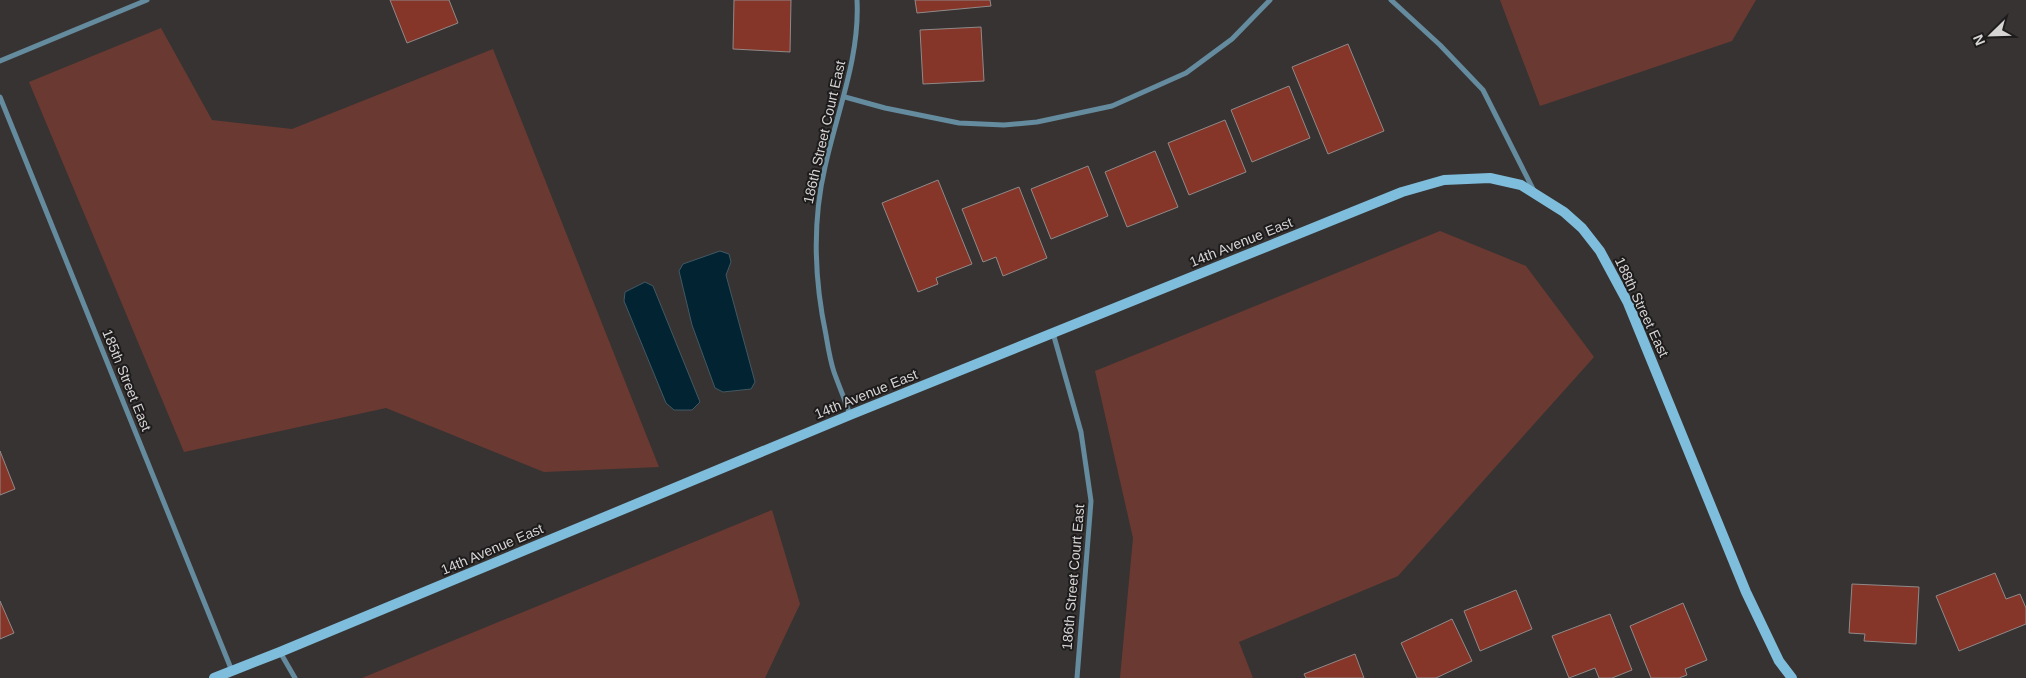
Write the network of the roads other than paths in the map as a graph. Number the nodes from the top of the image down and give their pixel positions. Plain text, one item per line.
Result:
1 (147, 0) edge
2 (857, 0) edge
3 (1270, 0) edge
4 (1390, 0) edge
5 (0, 61) edge
6 (0, 97) edge
7 (844, 97) junction
8 (1535, 193) junction
9 (1053, 333) junction
10 (850, 415) junction
11 (280, 652) junction
12 (232, 671) junction
13 (214, 678) edge
14 (295, 678) edge
15 (1077, 678) edge
16 (1792, 678) edge

1 - 5 street
2 - 7 street, 186th Street Court East
3 - 7 street
4 - 8 street, 188th Street East
6 - 12 street, 185th Street East
7 - 10 street, 186th Street Court East
8 - 9 street, 14th Avenue East
8 - 16 street, 188th Street East
9 - 10 street, 14th Avenue East
9 - 15 street, 186th Street Court East
10 - 11 street, 14th Avenue East
11 - 12 street, 14th Avenue East
11 - 14 street
12 - 13 street, 14th Avenue East

